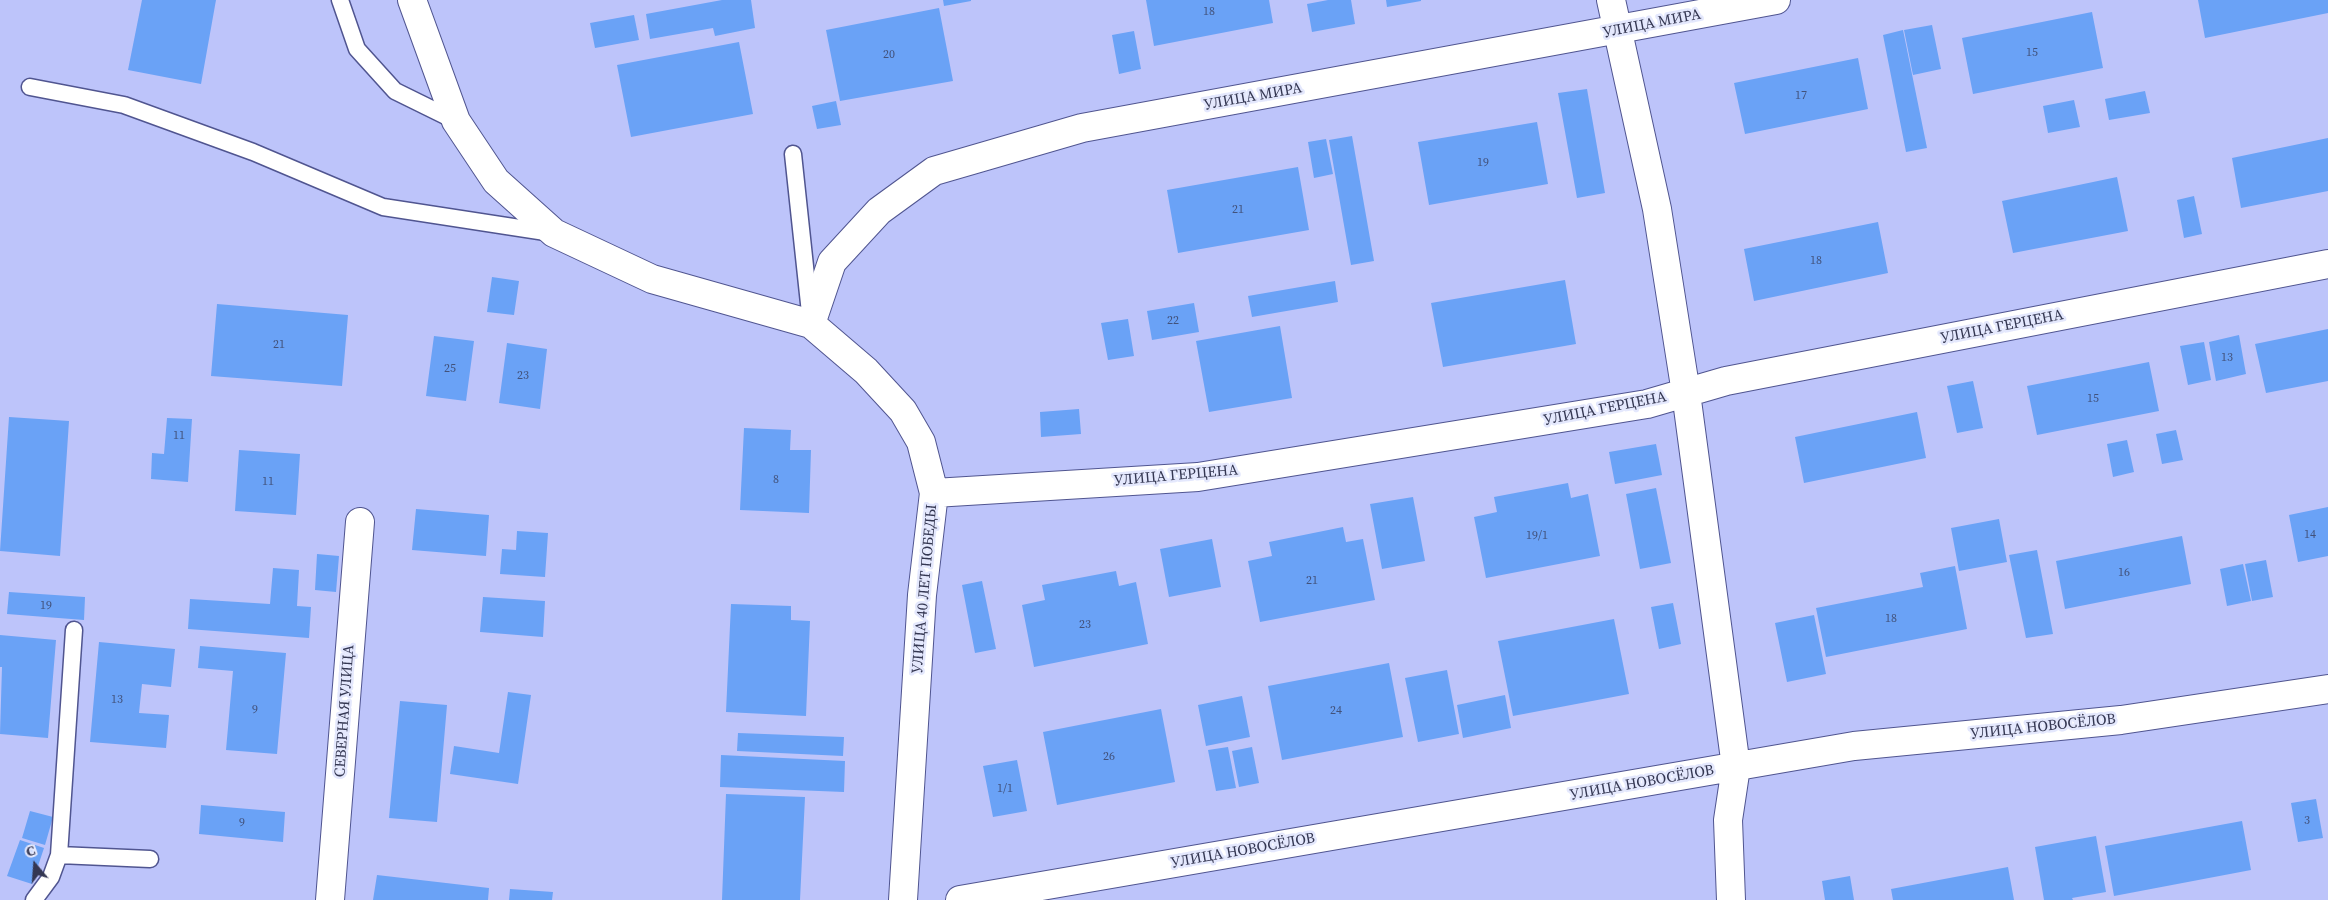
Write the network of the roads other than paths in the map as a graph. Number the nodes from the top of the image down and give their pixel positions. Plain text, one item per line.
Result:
1 (340, 0) edge
2 (412, 0) edge
3 (1610, 0) edge
4 (1776, 0) edge
5 (1617, 31) junction
6 (30, 87) dead end
7 (456, 120) junction
8 (793, 154) dead end
9 (554, 233) junction
10 (2328, 264) edge
11 (811, 324) junction
12 (1686, 393) junction
13 (934, 493) junction
14 (360, 522) dead end
15 (74, 630) dead end
16 (2328, 689) edge
17 (1736, 767) junction
18 (59, 855) junction
19 (150, 858) dead end
20 (34, 900) edge
21 (330, 900) edge
22 (903, 900) edge
23 (960, 900) edge
24 (1731, 900) edge

1 - 7 lane
2 - 7 street
3 - 5 street
4 - 5 street, УЛИЦА МИРА
5 - 11 street, УЛИЦА МИРА
5 - 12 street
6 - 9 lane
7 - 9 street
8 - 11 lane
9 - 11 street
10 - 12 street, УЛИЦА ГЕРЦЕНА
11 - 13 street, УЛИЦА 40 ЛЕТ ПОБЕДЫ
12 - 13 street, УЛИЦА ГЕРЦЕНА
12 - 17 street
13 - 22 street, УЛИЦА 40 ЛЕТ ПОБЕДЫ
14 - 21 street, СЕВЕРНАЯ УЛИЦА
15 - 18 lane
16 - 17 street, УЛИЦА НОВОСЁЛОВ
17 - 23 street, УЛИЦА НОВОСЁЛОВ
17 - 24 street
18 - 19 lane
18 - 20 lane

